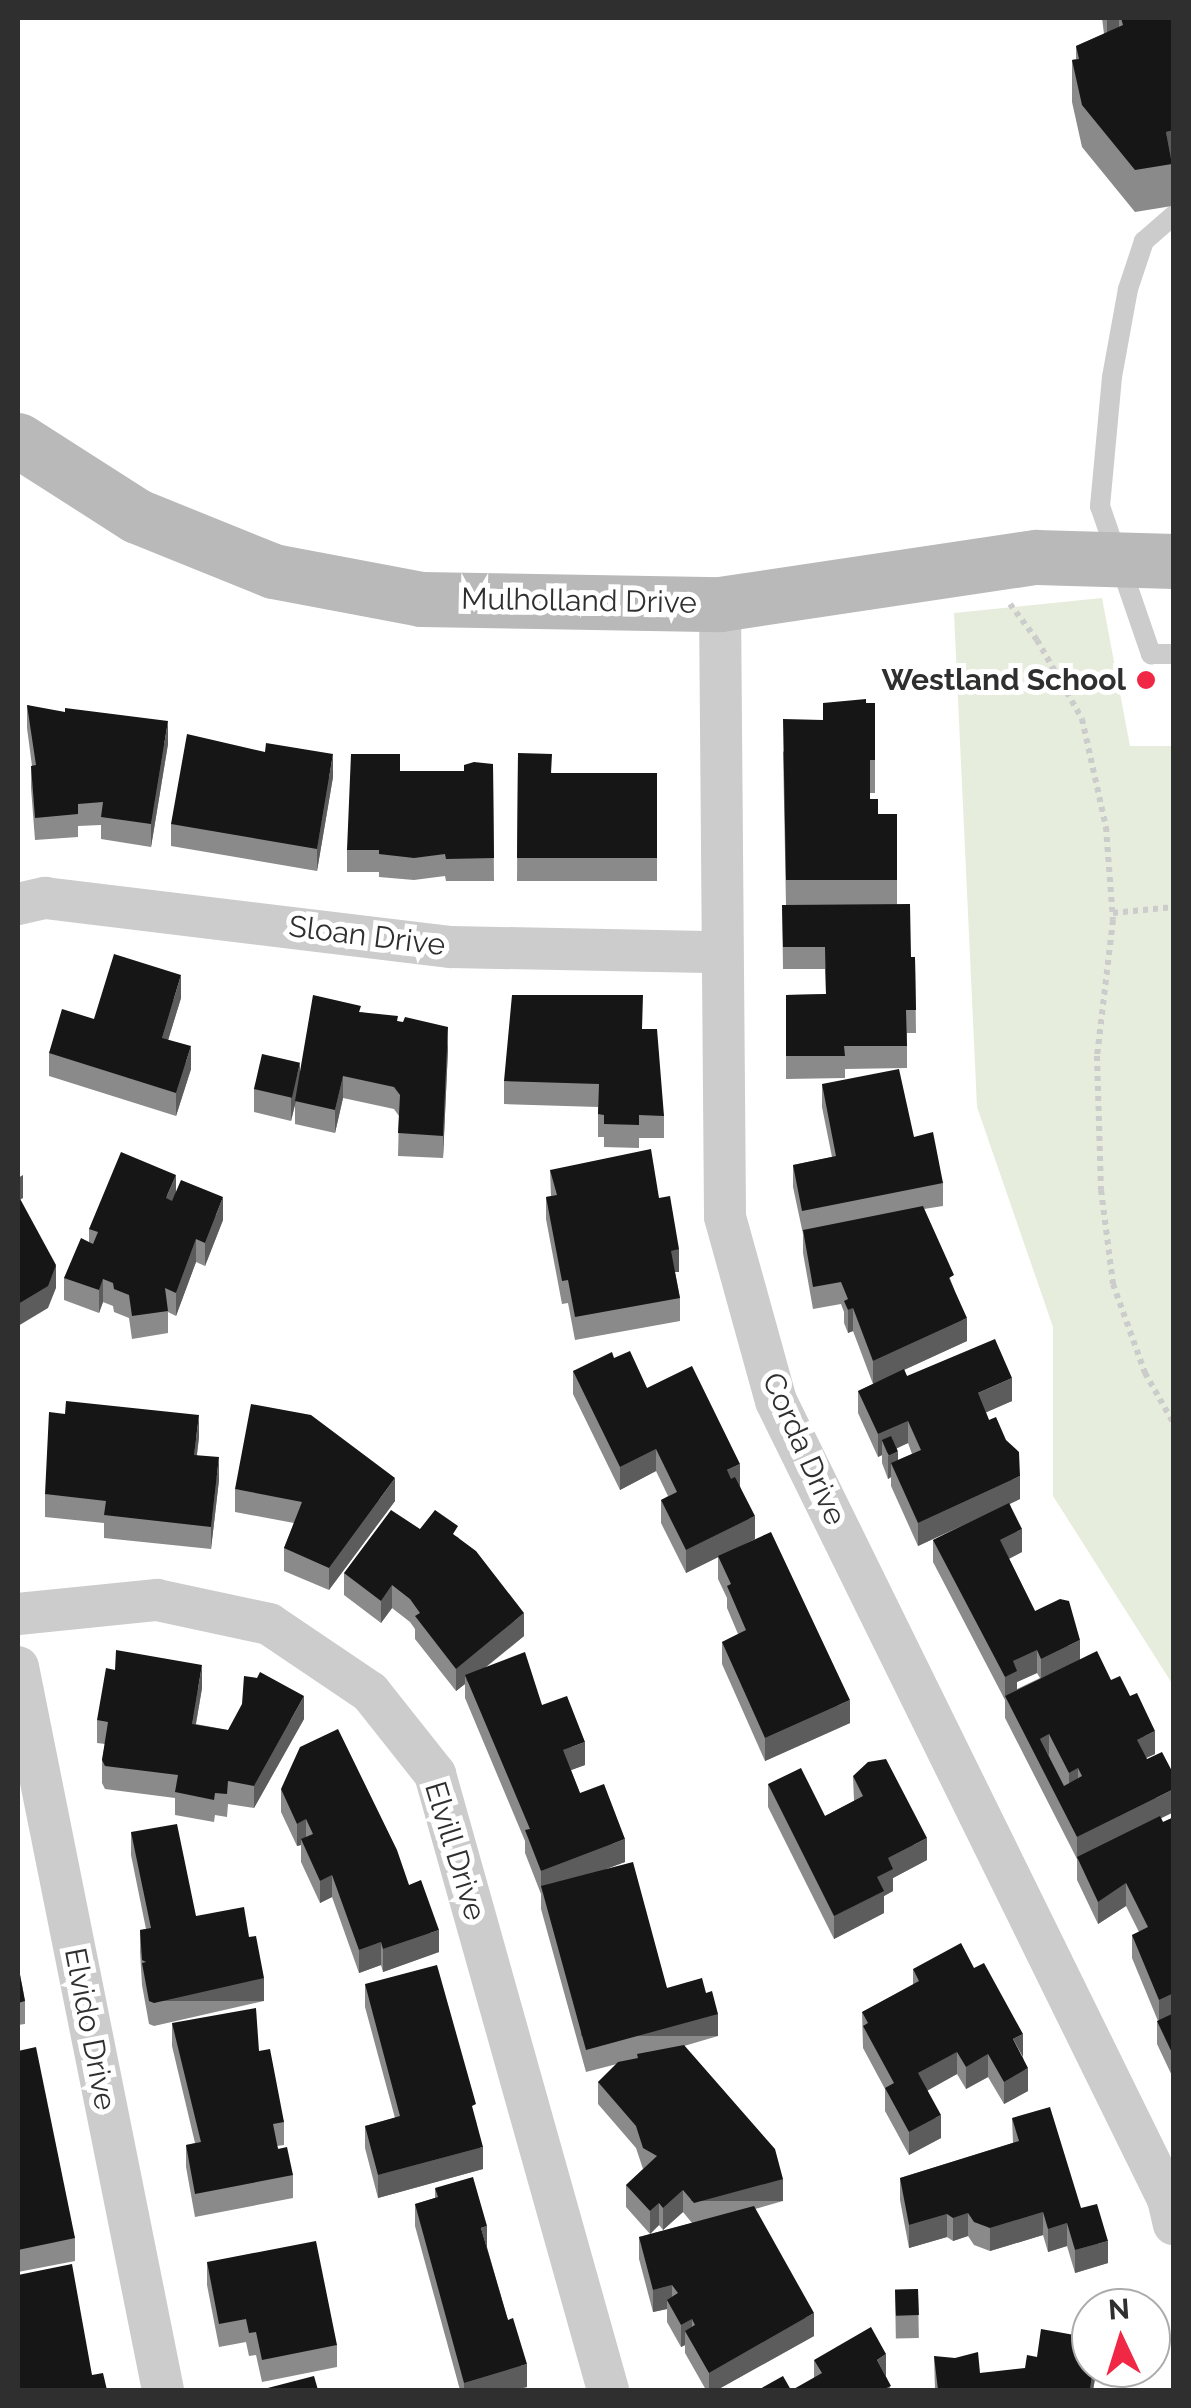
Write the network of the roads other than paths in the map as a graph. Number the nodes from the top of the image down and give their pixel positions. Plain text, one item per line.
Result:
1 (1174, 215) edge
2 (18, 440) edge
3 (1148, 561) edge
4 (720, 604) junction
5 (1174, 654) edge
6 (18, 904) edge
7 (720, 952) junction
8 (18, 1614) edge
9 (18, 1667) edge
10 (1174, 2224) edge
11 (163, 2390) edge
12 (608, 2390) edge

1 - 3 lane
2 - 4 main road, Mulholland Drive
3 - 4 main road, Mulholland Drive
3 - 5 lane
4 - 7 street, Corda Drive
6 - 7 street, Sloan Drive
7 - 10 street, Corda Drive
8 - 12 street, Elvill Drive
9 - 11 street, Elvido Drive

